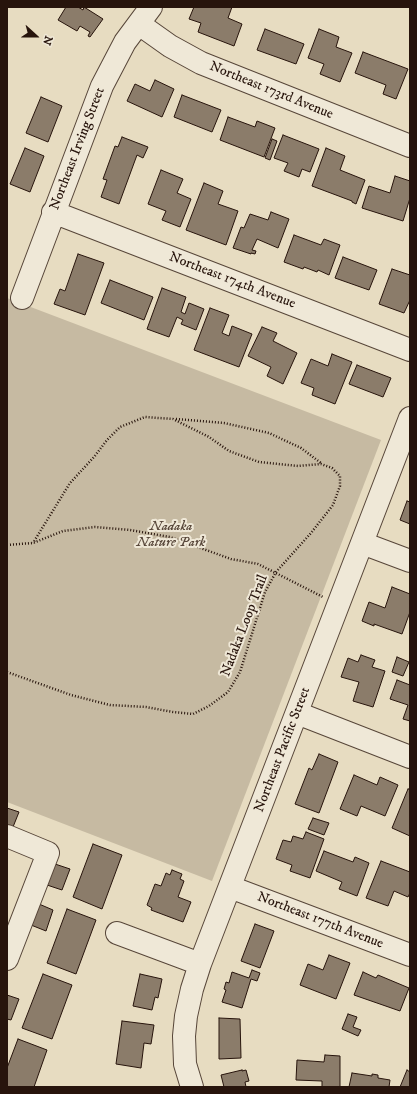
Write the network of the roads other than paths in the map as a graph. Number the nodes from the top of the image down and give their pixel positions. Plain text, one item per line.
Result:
1 (145, 15) edge
2 (410, 146) edge
3 (53, 212) junction
4 (22, 298) dead end
5 (410, 350) edge
6 (410, 418) edge
7 (362, 543) junction
8 (410, 561) edge
9 (297, 713) junction
10 (410, 757) edge
11 (7, 836) edge
12 (230, 887) junction
13 (117, 933) dead end
14 (410, 955) edge
15 (7, 959) edge
16 (200, 964) junction
17 (192, 1087) edge

1 - 2 street, Northeast 173rd Avenue
1 - 3 street, Northeast Irving Street
3 - 4 street, Northeast Irving Street
3 - 5 street, Northeast 174th Avenue
6 - 7 street, Northeast Pacific Street
7 - 8 street
7 - 9 street, Northeast Pacific Street
9 - 10 street
9 - 12 street, Northeast Pacific Street
11 - 15 street
12 - 14 street, Northeast 177th Avenue
12 - 16 street, Northeast Pacific Street
13 - 16 street
16 - 17 street, Northeast Pacific Street

